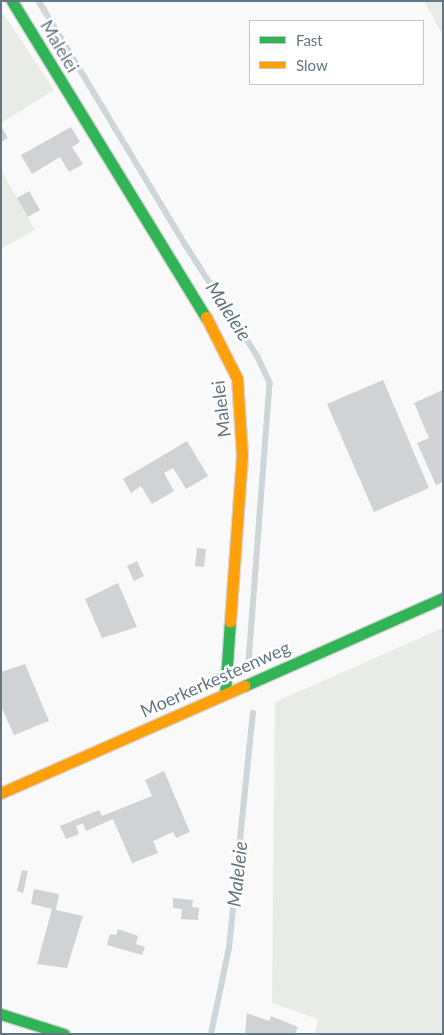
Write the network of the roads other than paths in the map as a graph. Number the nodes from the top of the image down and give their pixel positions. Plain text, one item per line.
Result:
1 (12, 1) edge
2 (443, 598) edge
3 (225, 693) junction
4 (1, 793) edge
5 (1, 1014) edge
6 (64, 1034) edge

1 - 3 street, Malelei
2 - 3 street, Moerkerkesteenweg
3 - 4 street, Moerkerkesteenweg
5 - 6 street

